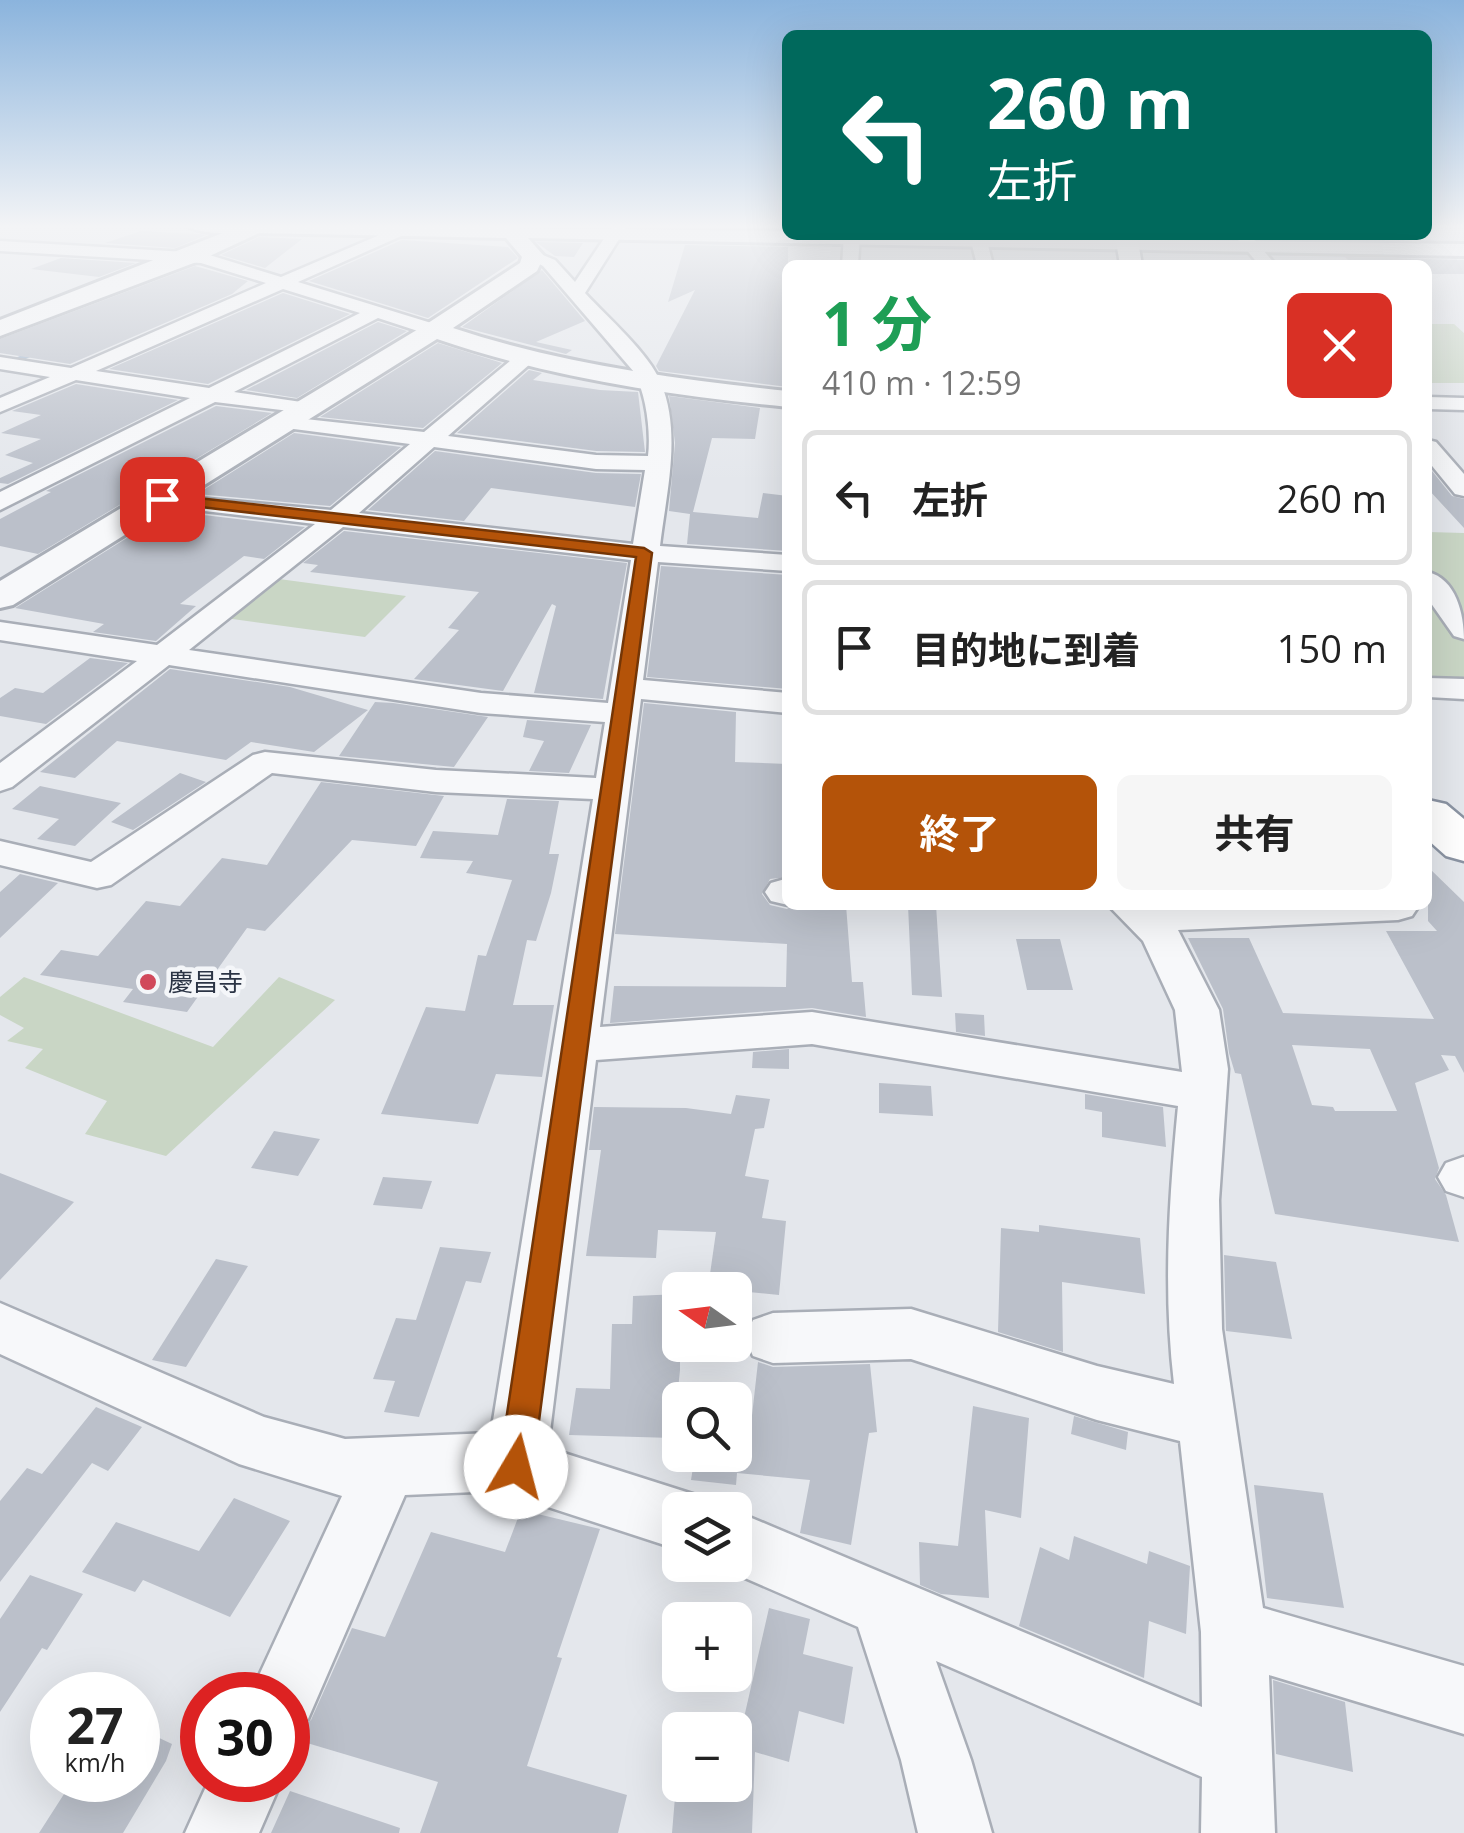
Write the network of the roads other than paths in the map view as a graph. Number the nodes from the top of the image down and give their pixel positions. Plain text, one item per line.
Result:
1 (48, 311) edge
2 (220, 311) edge
3 (373, 311) edge
4 (463, 311) edge
5 (592, 311) edge
6 (378, 312) junction
7 (0, 329) edge
8 (434, 330) junction
9 (523, 360) junction
10 (0, 363) edge
11 (76, 374) junction
12 (651, 384) junction
13 (214, 395) junction
14 (782, 398) edge
15 (1432, 403) edge
16 (1464, 404) edge
17 (0, 406) edge
18 (296, 415) junction
19 (430, 440) junction
20 (1432, 452) edge
21 (658, 463) junction
22 (1464, 489) edge
23 (162, 499) junction
24 (0, 502) edge
25 (339, 518) junction
26 (644, 553) junction
27 (782, 563) edge
28 (1432, 586) edge
29 (0, 597) edge
30 (1464, 630) edge
31 (0, 631) edge
32 (164, 657) junction
33 (1432, 688) edge
34 (1464, 689) edge
35 (624, 701) junction
36 (782, 704) edge
37 (0, 780) edge
38 (613, 789) junction
39 (1432, 818) edge
40 (1464, 845) edge
41 (0, 853) edge
42 (1201, 910) edge
43 (1135, 911) edge
44 (574, 1045) junction
45 (1203, 1093) junction
46 (0, 1328) edge
47 (772, 1338) dead end
48 (1208, 1420) junction
49 (387, 1466) junction
50 (516, 1467) junction
51 (662, 1513) edge
52 (752, 1549) edge
53 (884, 1606) junction
54 (1234, 1632) junction
55 (294, 1672) edge
56 (1464, 1700) edge
57 (1238, 1756) junction
58 (236, 1802) edge
59 (222, 1833) edge
60 (955, 1833) edge
61 (1238, 1833) edge

1 - 7 street
2 - 11 street
3 - 6 street
4 - 8 street
5 - 12 street
6 - 8 street
6 - 13 street
8 - 9 street
8 - 18 street
9 - 12 street
9 - 19 street
10 - 11 street
11 - 13 street
11 - 17 street
12 - 14 street
12 - 21 street
13 - 18 street
13 - 24 street
15 - 16 street
18 - 19 street
18 - 23 street
19 - 21 street
19 - 25 street
20 - 22 street
21 - 26 street
23 - 25 street
23 - 29 street
25 - 26 street
25 - 32 street
26 - 27 street
26 - 35 street
28 - 30 street
31 - 32 street
32 - 35 street
32 - 37 street
33 - 34 street
35 - 36 street
35 - 38 street
38 - 41 street
38 - 44 street
39 - 40 main road
42 - 43 street
43 - 45 street
44 - 45 street
44 - 50 street
45 - 48 street
46 - 49 street
47 - 48 street
48 - 54 street
49 - 50 street
49 - 55 street
50 - 51 street
52 - 53 street
53 - 57 street
53 - 60 street
54 - 56 street
54 - 57 street
57 - 61 street
58 - 59 street

